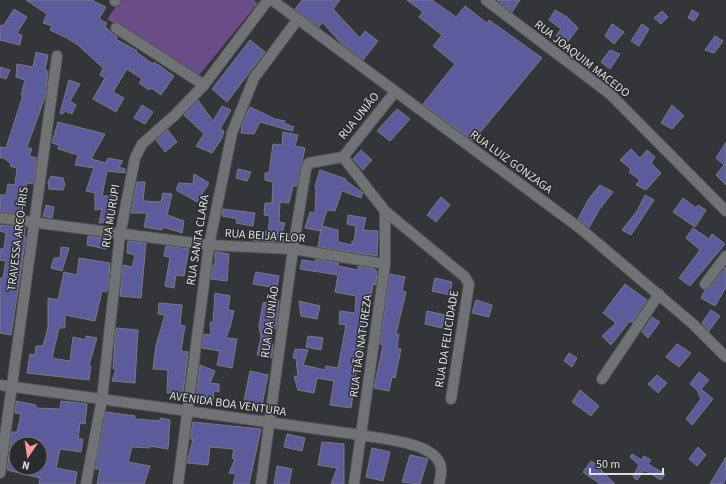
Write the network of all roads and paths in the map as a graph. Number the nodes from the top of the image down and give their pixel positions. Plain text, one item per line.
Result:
1 (268, 0) edge
2 (272, 0) edge
3 (486, 0) edge
4 (286, 4) edge
5 (298, 19) junction
6 (116, 28) dead end
7 (57, 56) dead end
8 (204, 86) junction
9 (395, 92) junction
10 (343, 157) junction
11 (385, 211) junction
12 (726, 211) edge
13 (0, 218) edge
14 (33, 224) junction
15 (120, 235) junction
16 (209, 245) junction
17 (293, 249) junction
18 (726, 256) edge
19 (385, 264) junction
20 (705, 284) dead end
21 (659, 294) junction
22 (726, 357) edge
23 (602, 379) dead end
24 (0, 385) edge
25 (13, 388) junction
26 (102, 399) junction
27 (451, 399) dead end
28 (188, 411) junction
29 (269, 422) junction
30 (361, 435) junction
31 (0, 473) edge
32 (86, 484) edge
33 (178, 484) edge
34 (261, 484) edge
35 (354, 484) edge
36 (439, 484) edge

1 - 8 street, RUA MURUPI
2 - 4 street, RUA LUIZ GONZAGA
3 - 12 street, RUA JOAQUIM MACEDO
4 - 5 street, RUA LUIZ GONZAGA
5 - 9 street, RUA LUIZ GONZAGA
5 - 16 street, RUA SANTA CLARA
6 - 8 street
7 - 14 street, TRAVESSA ARCO-ÍRIS
8 - 15 street, RUA MURUPI
9 - 10 street, RUA UNIÃO
9 - 21 street, RUA LUIZ GONZAGA
10 - 11 street
10 - 17 street, RUA DA UNIÃO
11 - 19 street, RUA TIÃO NATUREZA
11 - 27 street, RUA DA FELICIDADE
13 - 14 street, RUA BEIJA FLOR
14 - 15 street, RUA BEIJA FLOR
14 - 25 street, TRAVESSA ARCO-ÍRIS
15 - 16 street, RUA BEIJA FLOR
15 - 26 street, RUA MURUPI
16 - 17 street, RUA BEIJA FLOR
16 - 28 street, RUA SANTA CLARA
17 - 19 street, RUA BEIJA FLOR
17 - 29 street, RUA DA UNIÃO
18 - 20 street
19 - 30 street, RUA TIÃO NATUREZA
21 - 22 street, RUA LUIZ GONZAGA
21 - 23 street
24 - 25 street, AVENIDA BOA VENTURA
25 - 26 street, AVENIDA BOA VENTURA
25 - 31 street, TRAVESSA ARCO-ÍRIS
26 - 28 street, AVENIDA BOA VENTURA
26 - 32 street, RUA MURUPI
28 - 29 street, AVENIDA BOA VENTURA
28 - 33 street, RUA SANTA CLARA
29 - 30 street, AVENIDA BOA VENTURA
29 - 34 street, RUA DA UNIÃO
30 - 35 street, RUA TIÃO NATUREZA
30 - 36 street, AVENIDA BOA VENTURA

